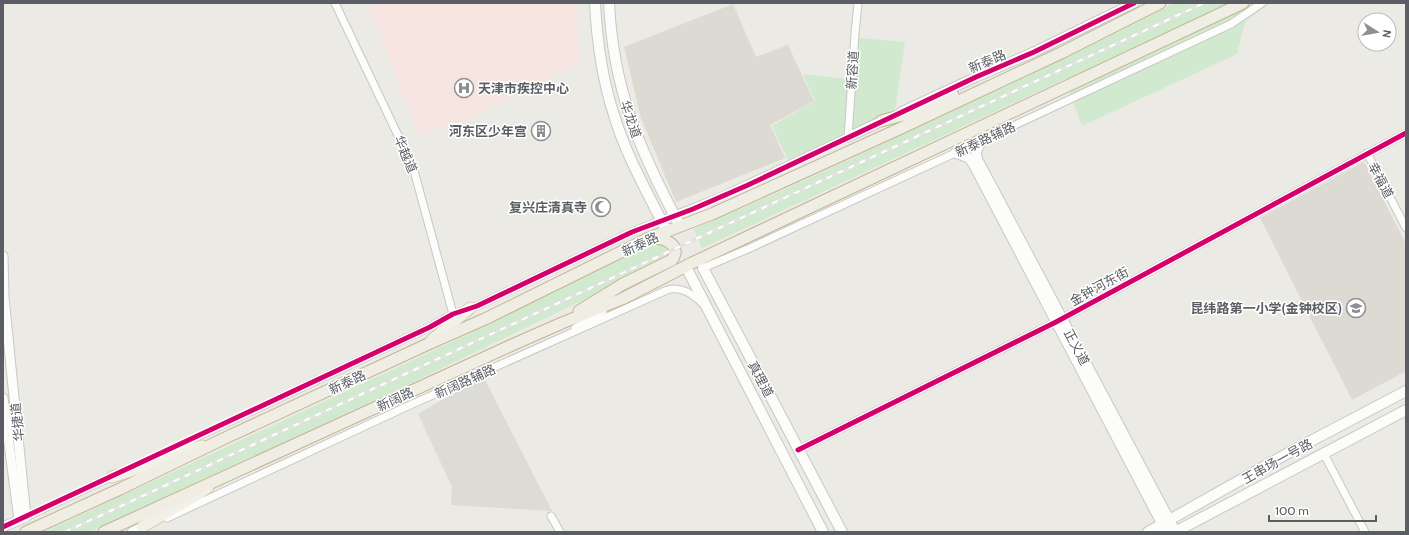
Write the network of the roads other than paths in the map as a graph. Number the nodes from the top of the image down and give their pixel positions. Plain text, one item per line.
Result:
1 (335, 3) edge
2 (595, 3) edge
3 (610, 3) edge
4 (858, 3) edge
5 (1134, 3) edge
6 (1160, 3) edge
7 (1243, 3) edge
8 (1262, 3) edge
9 (1025, 69) junction
10 (881, 121) junction
11 (1406, 133) edge
12 (848, 137) junction
13 (982, 140) junction
14 (955, 153) junction
15 (1367, 154) junction
16 (672, 220) junction
17 (1406, 228) edge
18 (649, 238) junction
19 (3, 256) edge
20 (686, 267) junction
21 (703, 268) joint
22 (4, 297) edge
23 (622, 299) junction
24 (470, 308) junction
25 (708, 309) junction
26 (453, 314) junction
27 (1059, 321) junction
28 (562, 323) junction
29 (559, 338) junction
30 (426, 345) junction
31 (1406, 391) edge
32 (3, 398) edge
33 (1406, 410) edge
34 (223, 439) junction
35 (798, 450) junction
36 (1324, 454) junction
37 (112, 477) junction
38 (217, 480) junction
39 (22, 518) junction
40 (1166, 526) edge
41 (3, 527) edge
42 (137, 530) edge
43 (26, 532) edge
44 (104, 532) edge
45 (560, 532) edge
46 (563, 532) edge
47 (822, 532) edge
48 (842, 532) edge
49 (1148, 532) edge
50 (1176, 532) edge
51 (1365, 532) edge

1 - 26 street, 华越道
2 - 16 main road
3 - 16 main road, 华龙道
4 - 12 street, 新容道
5 - 10 street, 新泰路
6 - 9 highway
7 - 20 highway, 新阔路
8 - 13 street, 新泰路辅路
9 - 10 highway
9 - 16 highway, 新泰路
10 - 12 street, 新泰路
11 - 15 street, 金钟河东街
12 - 16 street
13 - 14 street, 新泰路辅路
13 - 27 street, 正义道
14 - 21 street, 新泰路辅路
14 - 27 street, 正义道
15 - 17 street, 幸福道
15 - 27 street, 金钟河东街
16 - 18 highway, 新泰路
16 - 24 street
18 - 28 highway
18 - 30 highway, 新泰路
19 - 22 street, 华捷道
20 - 23 highway, 新阔路
20 - 25 main road, 真理道
21 - 35 main road, 真理道
22 - 39 street, 华捷道
23 - 28 highway, 新阔路
23 - 29 street
24 - 26 street
24 - 30 main road
25 - 29 street, 新阔路辅路
25 - 47 main road, 真理道
26 - 37 street
27 - 35 street, 金钟河东街
27 - 40 street, 正义道
28 - 38 highway, 新阔路
29 - 42 street, 新阔路辅路
30 - 34 highway, 新泰路
31 - 40 main road, 王串场一号路
32 - 39 street, 华捷道
33 - 36 main road, 王串场一号路
34 - 37 main road
34 - 43 highway, 新泰路
35 - 48 main road, 真理道
36 - 50 main road, 王串场一号路
36 - 51 street
37 - 39 street
38 - 42 main road
38 - 44 highway, 新阔路
39 - 41 street
40 - 49 main road, 王串场一号路
40 - 50 street, 正义道
45 - 46 street

